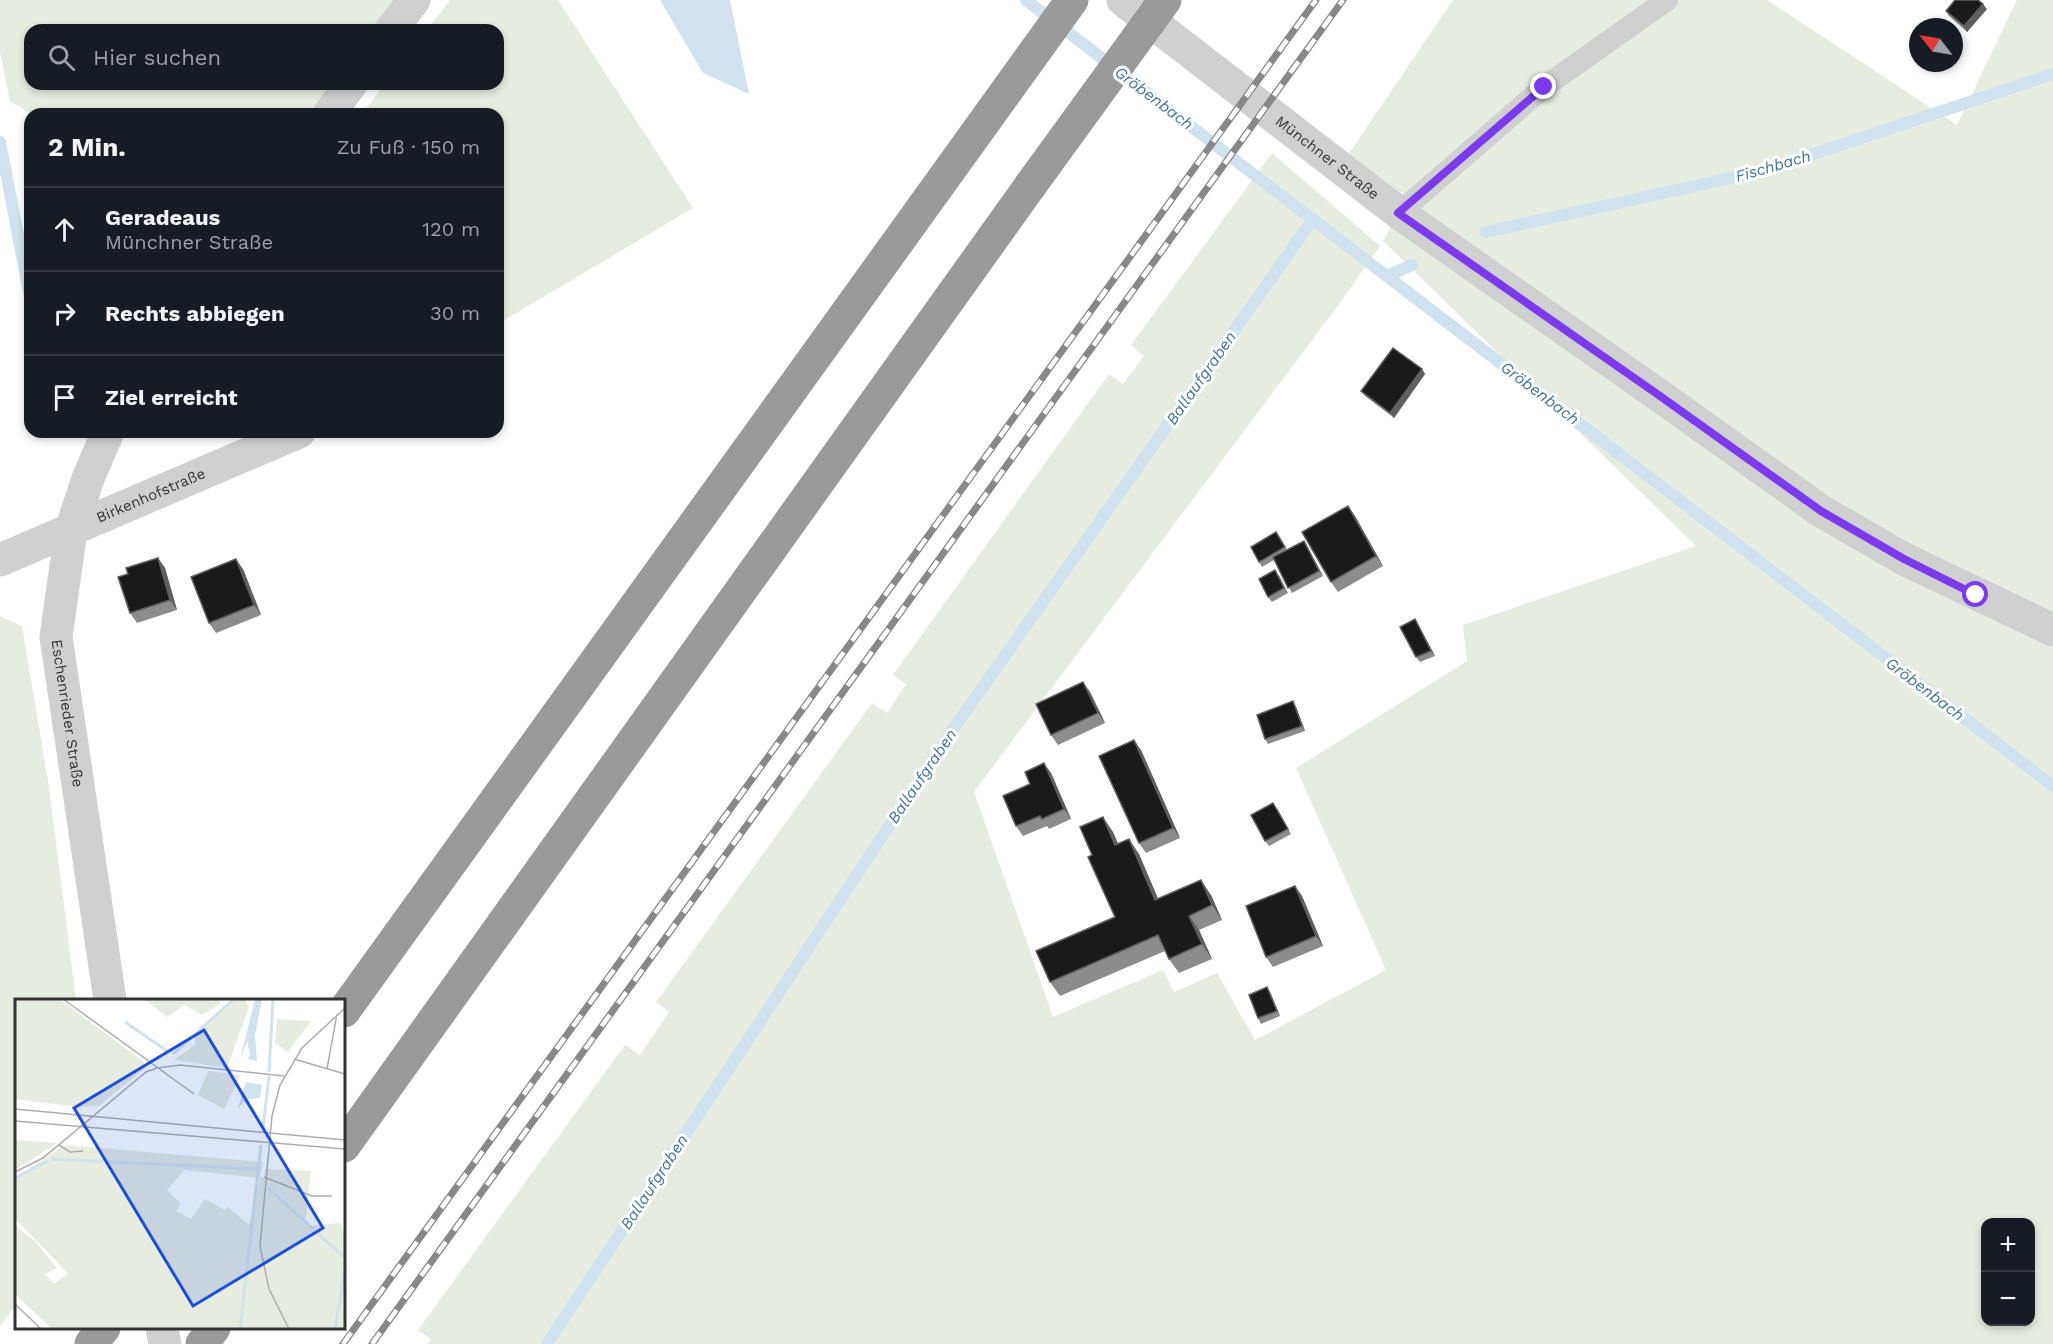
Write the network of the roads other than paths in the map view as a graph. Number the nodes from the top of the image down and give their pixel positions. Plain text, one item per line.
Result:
1 (414, 0) edge
2 (1072, 0) edge
3 (1124, 0) edge
4 (1165, 0) edge
5 (1667, 0) edge
6 (396, 24) edge
7 (347, 90) edge
8 (333, 108) edge
9 (1398, 213) junction
10 (105, 438) edge
11 (285, 438) edge
12 (71, 530) junction
13 (0, 560) edge
14 (2053, 630) edge
15 (110, 999) edge
16 (345, 1010) edge
17 (345, 1145) edge
18 (103, 1329) edge
19 (162, 1329) edge
20 (91, 1344) edge
21 (165, 1344) edge

1 - 6 street
2 - 16 highway
3 - 9 street, Münchner Straße
4 - 17 highway, bridge
5 - 9 lane
7 - 8 street
9 - 14 street, Münchner Straße
10 - 12 street, Eschenrieder Straße
11 - 12 street, Birkenhofstraße
12 - 13 street, Birkenhofstraße
12 - 15 street, Eschenrieder Straße
18 - 20 highway
19 - 21 street

